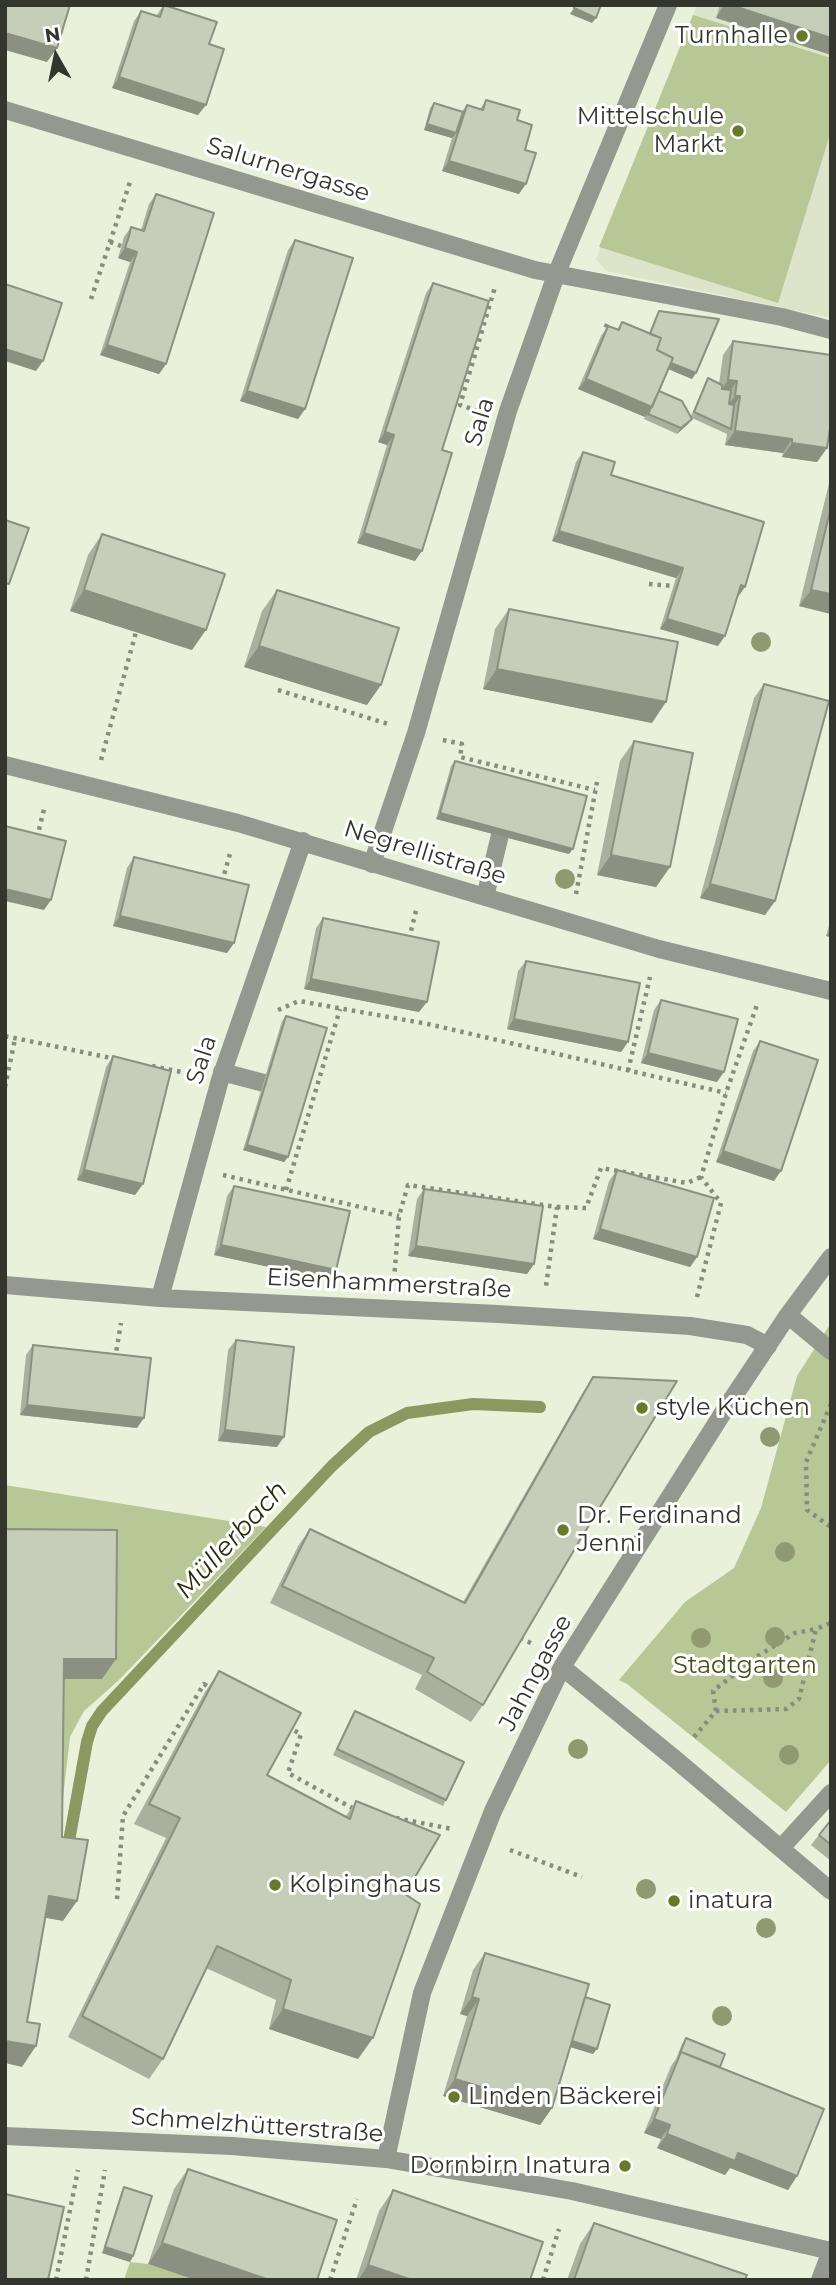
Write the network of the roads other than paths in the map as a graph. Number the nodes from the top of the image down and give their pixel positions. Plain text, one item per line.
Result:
1 (668, 5) edge
2 (5, 110) edge
3 (556, 275) junction
4 (831, 330) edge
5 (5, 765) edge
6 (500, 835) edge
7 (303, 841) junction
8 (372, 864) junction
9 (485, 897) junction
10 (831, 991) edge
11 (221, 1076) junction
12 (264, 1083) edge
13 (831, 1257) edge
14 (5, 1285) edge
15 (159, 1298) junction
16 (788, 1315) junction
17 (768, 1346) junction
18 (831, 1351) edge
19 (562, 1667) junction
20 (831, 1793) edge
21 (781, 1848) junction
22 (831, 1891) edge
23 (5, 2136) edge
24 (386, 2159) junction
25 (831, 2251) edge
26 (820, 2280) edge

1 - 3 street, Sala
2 - 3 street, Salurnergasse
3 - 4 street, Salurnergasse
3 - 8 street, Sala
5 - 7 street, Negrellistraße
6 - 9 street
7 - 8 street, Negrellistraße
7 - 11 street, Sala
8 - 9 street, Negrellistraße
9 - 10 street, Negrellistraße
11 - 12 street
11 - 15 street, Sala
13 - 16 street, Jahngasse
14 - 15 street, Eisenhammerstraße
15 - 17 street, Eisenhammerstraße
16 - 17 street, Jahngasse
16 - 18 street
17 - 19 street, Jahngasse
19 - 21 street
19 - 24 street, Jahngasse
20 - 21 street
21 - 22 street
23 - 24 street, Schmelzhütterstraße
24 - 25 street, Schmelzhütterstraße
25 - 26 street

